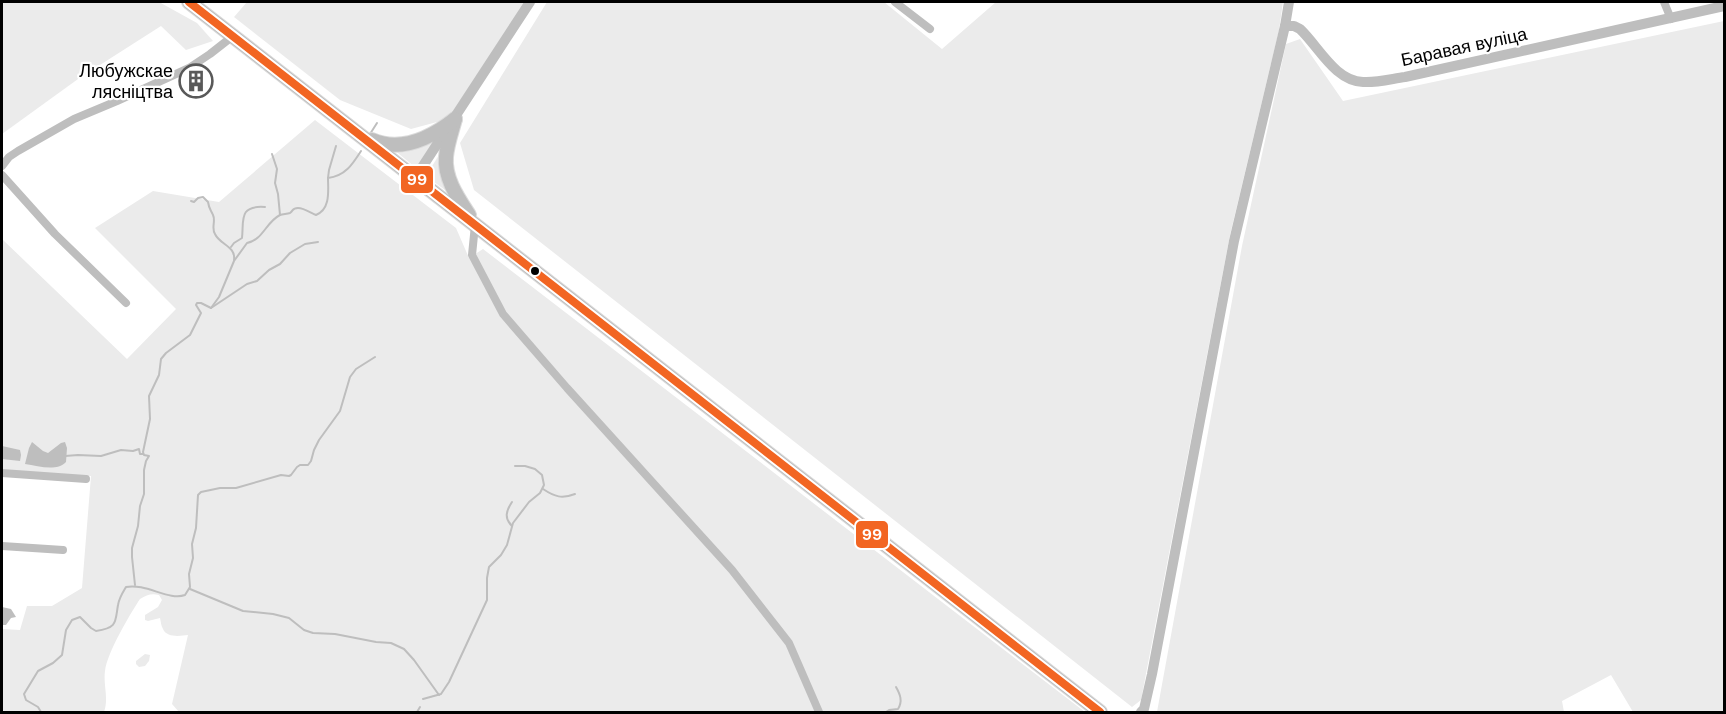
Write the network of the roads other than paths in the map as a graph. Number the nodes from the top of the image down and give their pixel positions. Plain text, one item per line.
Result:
1 (189, 2) edge
2 (530, 2) edge
3 (895, 2) edge
4 (1289, 2) edge
5 (1664, 2) edge
6 (1725, 6) edge
7 (1671, 19) junction
8 (1285, 26) junction
9 (930, 28) dead end
10 (232, 36) junction
11 (454, 119) junction
12 (362, 136) junction
13 (2, 166) edge
14 (2, 174) edge
15 (415, 178) junction
16 (475, 225) junction
17 (126, 303) dead end
18 (2, 473) edge
19 (86, 479) dead end
20 (2, 546) edge
21 (63, 550) dead end
22 (819, 712) edge
23 (1100, 712) edge
24 (1142, 712) edge

1 - 10 main road
2 - 11 street
3 - 9 street
4 - 8 street
5 - 7 street
6 - 7 street, Баравая вуліца
7 - 8 street, Баравая вуліца
8 - 24 street
10 - 12 main road
10 - 13 street
11 - 12 main road
11 - 15 street
11 - 16 main road
12 - 15 main road
14 - 17 street
15 - 16 main road
16 - 22 street
16 - 23 main road
18 - 19 street
20 - 21 street

